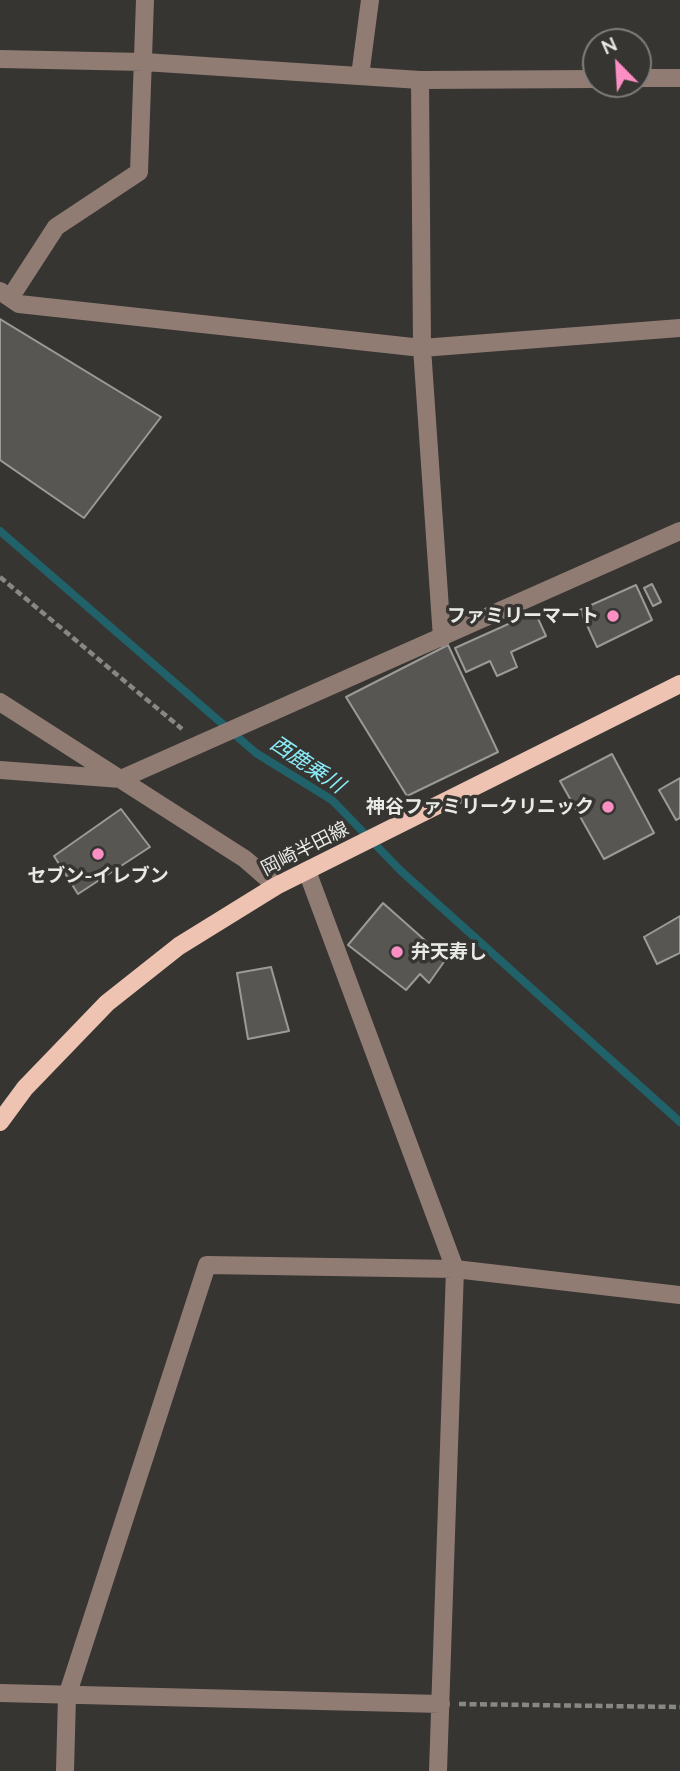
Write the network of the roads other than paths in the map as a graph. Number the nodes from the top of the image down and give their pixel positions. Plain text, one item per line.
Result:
1 (145, 0) edge
2 (370, 0) edge
3 (0, 59) edge
4 (144, 62) junction
5 (360, 76) junction
6 (652, 78) edge
7 (680, 78) edge
8 (582, 79) edge
9 (419, 80) junction
10 (5, 295) edge
11 (680, 328) edge
12 (422, 348) junction
13 (680, 531) edge
14 (442, 638) junction
15 (680, 684) edge
16 (0, 702) edge
17 (0, 770) edge
18 (121, 779) junction
19 (307, 871) junction
20 (276, 886) junction
21 (0, 1122) edge
22 (455, 1269) junction
23 (680, 1295) edge
24 (0, 1693) edge
25 (67, 1696) junction
26 (441, 1704) junction
27 (65, 1771) edge
28 (438, 1771) edge

1 - 4 street
2 - 5 street
3 - 4 street
4 - 5 street
4 - 10 street
5 - 9 street
6 - 7 street
8 - 9 street
9 - 12 street
10 - 12 street
11 - 12 street
12 - 14 street
13 - 14 street
14 - 18 street
15 - 19 main road, 岡崎半田線
16 - 18 street
17 - 18 street
18 - 20 street
19 - 20 main road, 岡崎半田線
19 - 22 street
20 - 21 main road, 岡崎半田線
22 - 23 street
22 - 25 street
22 - 26 street
24 - 25 street
25 - 26 street
25 - 27 street
26 - 28 street

